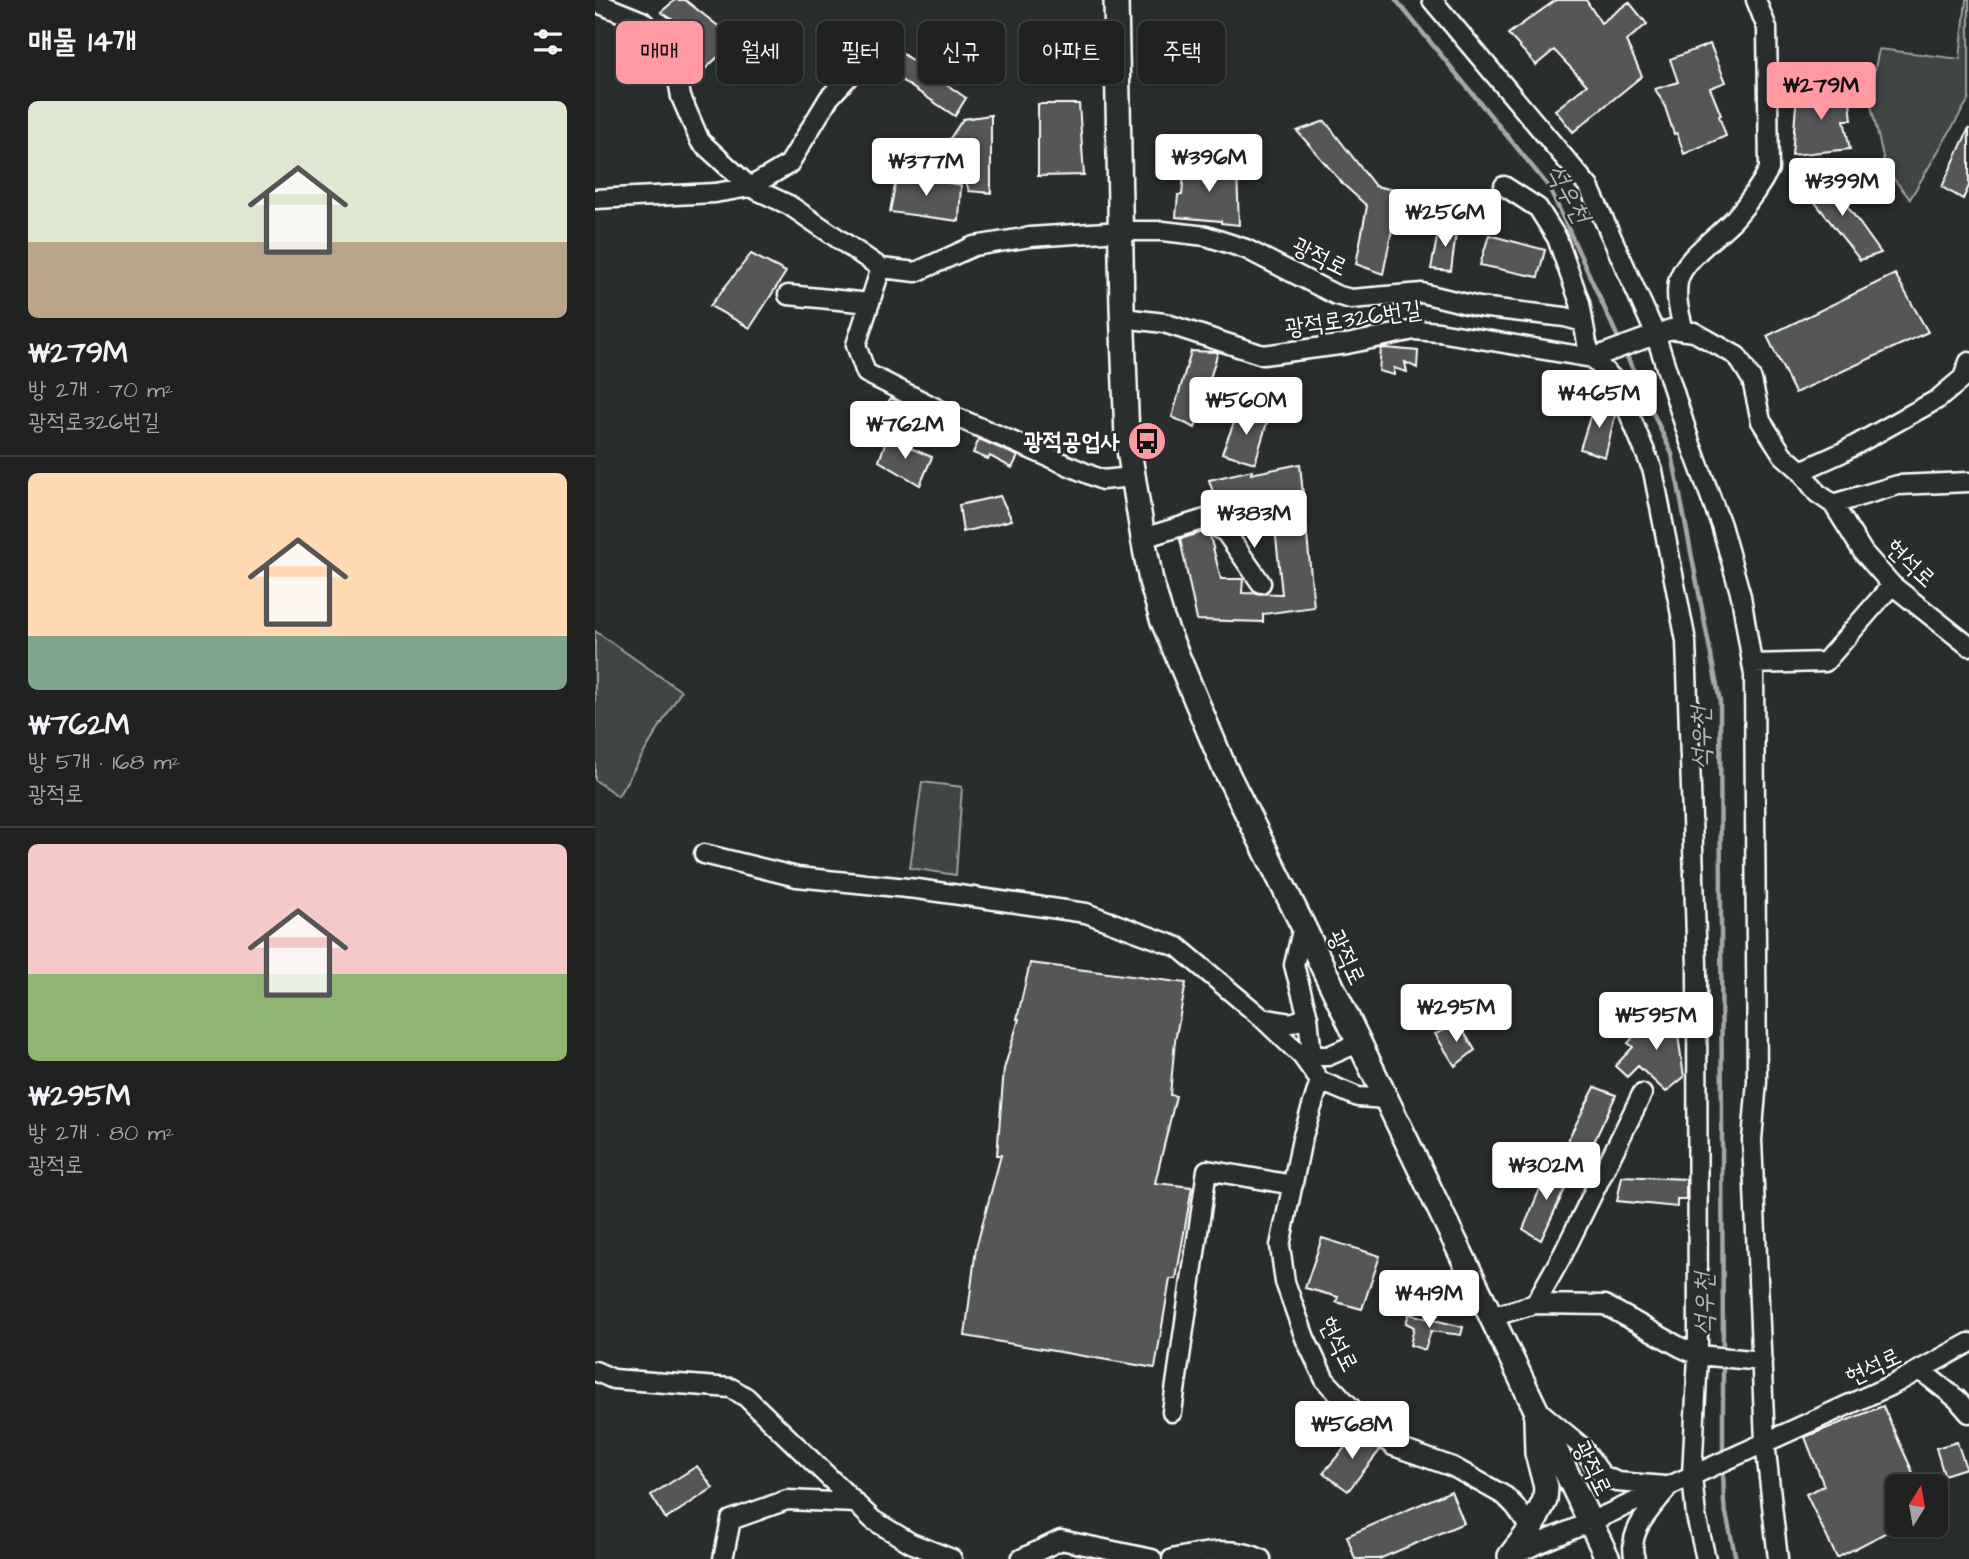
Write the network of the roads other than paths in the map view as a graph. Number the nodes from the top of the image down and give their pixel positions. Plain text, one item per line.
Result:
1 (1116, 0) edge
2 (1432, 0) edge
3 (1756, 0) edge
4 (595, 2) edge
5 (841, 84) edge
6 (1504, 186) dead end
7 (750, 187) junction
8 (595, 200) edge
9 (1121, 235) junction
10 (881, 268) junction
11 (788, 295) dead end
12 (870, 303) junction
13 (1123, 313) junction
14 (1583, 323) junction
15 (1684, 331) junction
16 (1655, 334) junction
17 (1598, 357) junction
18 (1969, 362) edge
19 (1801, 471) junction
20 (1133, 477) junction
21 (1969, 482) edge
22 (1833, 504) junction
23 (1143, 538) junction
24 (1261, 583) dead end
25 (1892, 585) junction
26 (1969, 646) edge
27 (1752, 664) junction
28 (704, 853) dead end
29 (1303, 926) junction
30 (1308, 1017) junction
31 (1262, 1018) junction
32 (1358, 1043) junction
33 (1307, 1056) junction
34 (1319, 1081) junction
35 (1642, 1094) dead end
36 (1386, 1099) junction
37 (1293, 1185) junction
38 (1535, 1304) junction
39 (1492, 1317) junction
40 (1969, 1343) edge
41 (1698, 1354) junction
42 (1762, 1361) junction
43 (1920, 1370) junction
44 (595, 1371) edge
45 (1535, 1408) junction
46 (1172, 1412) dead end
47 (1969, 1413) edge
48 (1761, 1443) junction
49 (1692, 1476) junction
50 (1669, 1486) junction
51 (856, 1503) junction
52 (1590, 1522) junction
53 (1531, 1529) junction
54 (1506, 1557) edge
55 (723, 1559) edge
56 (952, 1559) edge
57 (1021, 1559) edge
58 (1152, 1559) edge
59 (1172, 1559) edge
60 (1261, 1559) edge
61 (1608, 1559) edge
62 (1635, 1559) edge
63 (1706, 1559) edge
64 (1778, 1559) edge

1 - 9 main road
2 - 16 street
3 - 15 street
4 - 7 street
5 - 7 street
6 - 14 street
7 - 8 street
7 - 10 street
9 - 10 street, 광적로
9 - 13 main road, 광적로
9 - 14 street, 광적로
10 - 12 street
11 - 12 street
12 - 20 street
13 - 17 street, 광적로326번길
13 - 20 main road, 광적로
14 - 17 street
15 - 16 street
15 - 19 street
16 - 17 street
16 - 27 street
17 - 41 street
18 - 19 street
19 - 22 street
20 - 23 main road, 광적로
21 - 22 street
22 - 25 street, 현석로
23 - 24 street
23 - 29 main road, 광적로
25 - 26 street, 현석로
25 - 27 street
27 - 42 street
28 - 31 street
29 - 30 street
29 - 32 main road, 광적로
30 - 31 street
30 - 33 street
31 - 33 street
32 - 33 street
32 - 36 main road, 광적로
33 - 34 street
34 - 36 street
34 - 37 street, 현석로
35 - 38 street
36 - 39 main road, 광적로
37 - 46 street
37 - 53 street, 현석로
38 - 39 street
38 - 41 street
39 - 45 main road, 광적로
40 - 43 street, 현석로
41 - 42 street
41 - 49 street
42 - 48 street
43 - 47 street
43 - 48 street, 현석로
44 - 51 street
45 - 50 street
45 - 52 main road, 광적로
45 - 53 main road
48 - 49 street, 현석로
48 - 64 street
49 - 50 street
49 - 63 street
50 - 52 street
50 - 62 street
51 - 55 street
51 - 56 street
52 - 54 street
52 - 61 main road, 광적로
53 - 54 main road
57 - 58 street
59 - 60 street

